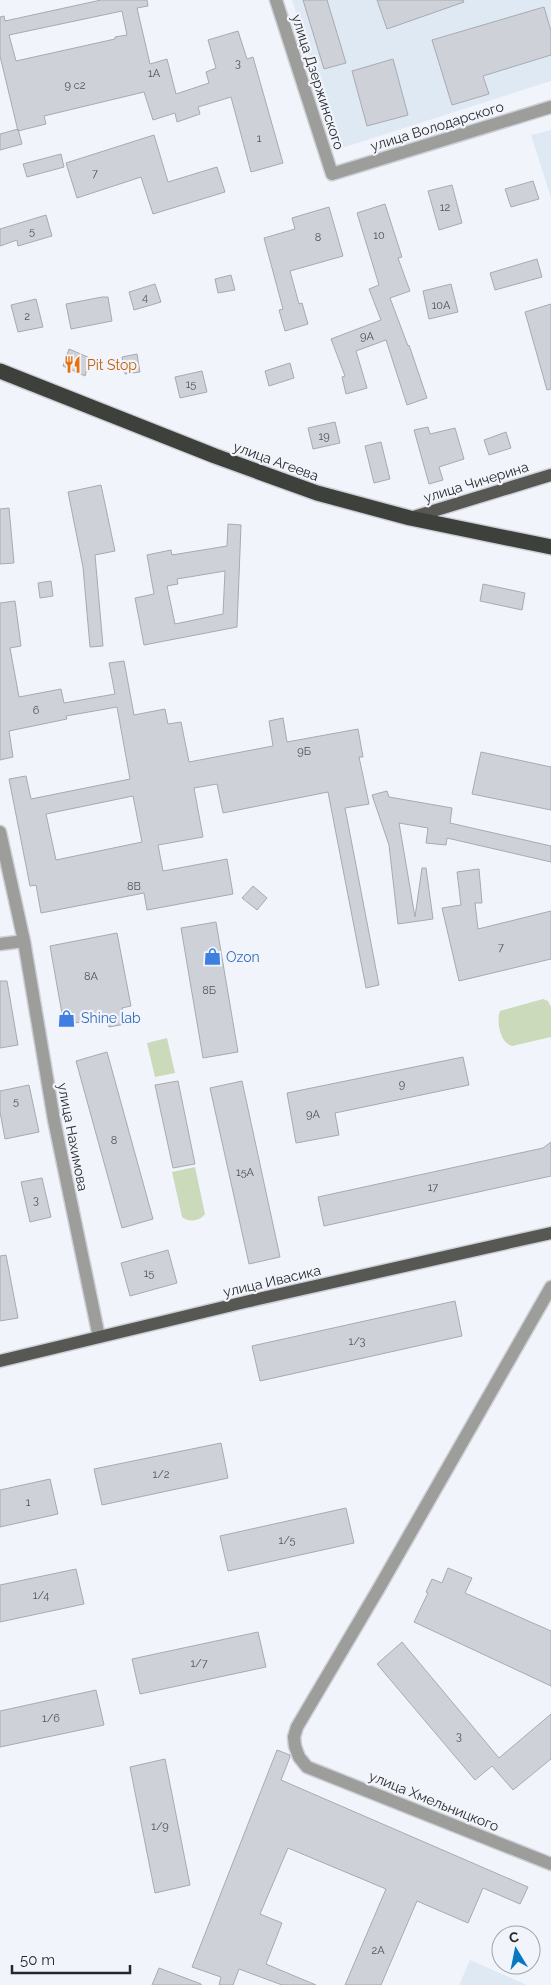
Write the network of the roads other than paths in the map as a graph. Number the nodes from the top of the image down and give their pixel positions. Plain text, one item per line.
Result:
1 (276, 0) edge
2 (551, 107) edge
3 (332, 174) joint
4 (0, 371) edge
5 (551, 474) edge
6 (410, 518) junction
7 (551, 547) edge
8 (0, 832) edge
9 (24, 941) junction
10 (0, 944) edge
11 (551, 1233) edge
12 (551, 1287) edge
13 (99, 1337) junction
14 (0, 1361) edge
15 (551, 1864) edge

1 - 3 street, улица Дзержинского
2 - 3 street, улица Володарского
4 - 6 highway, улица Агеева
5 - 6 main road, улица Чичерина
6 - 7 highway, улица Агеева
8 - 9 street, улица Нахимова
9 - 10 street
9 - 13 street, улица Нахимова
11 - 13 main road, улица Ивасика
12 - 15 street, улица Хмельницкого
13 - 14 main road, улица Ивасика

